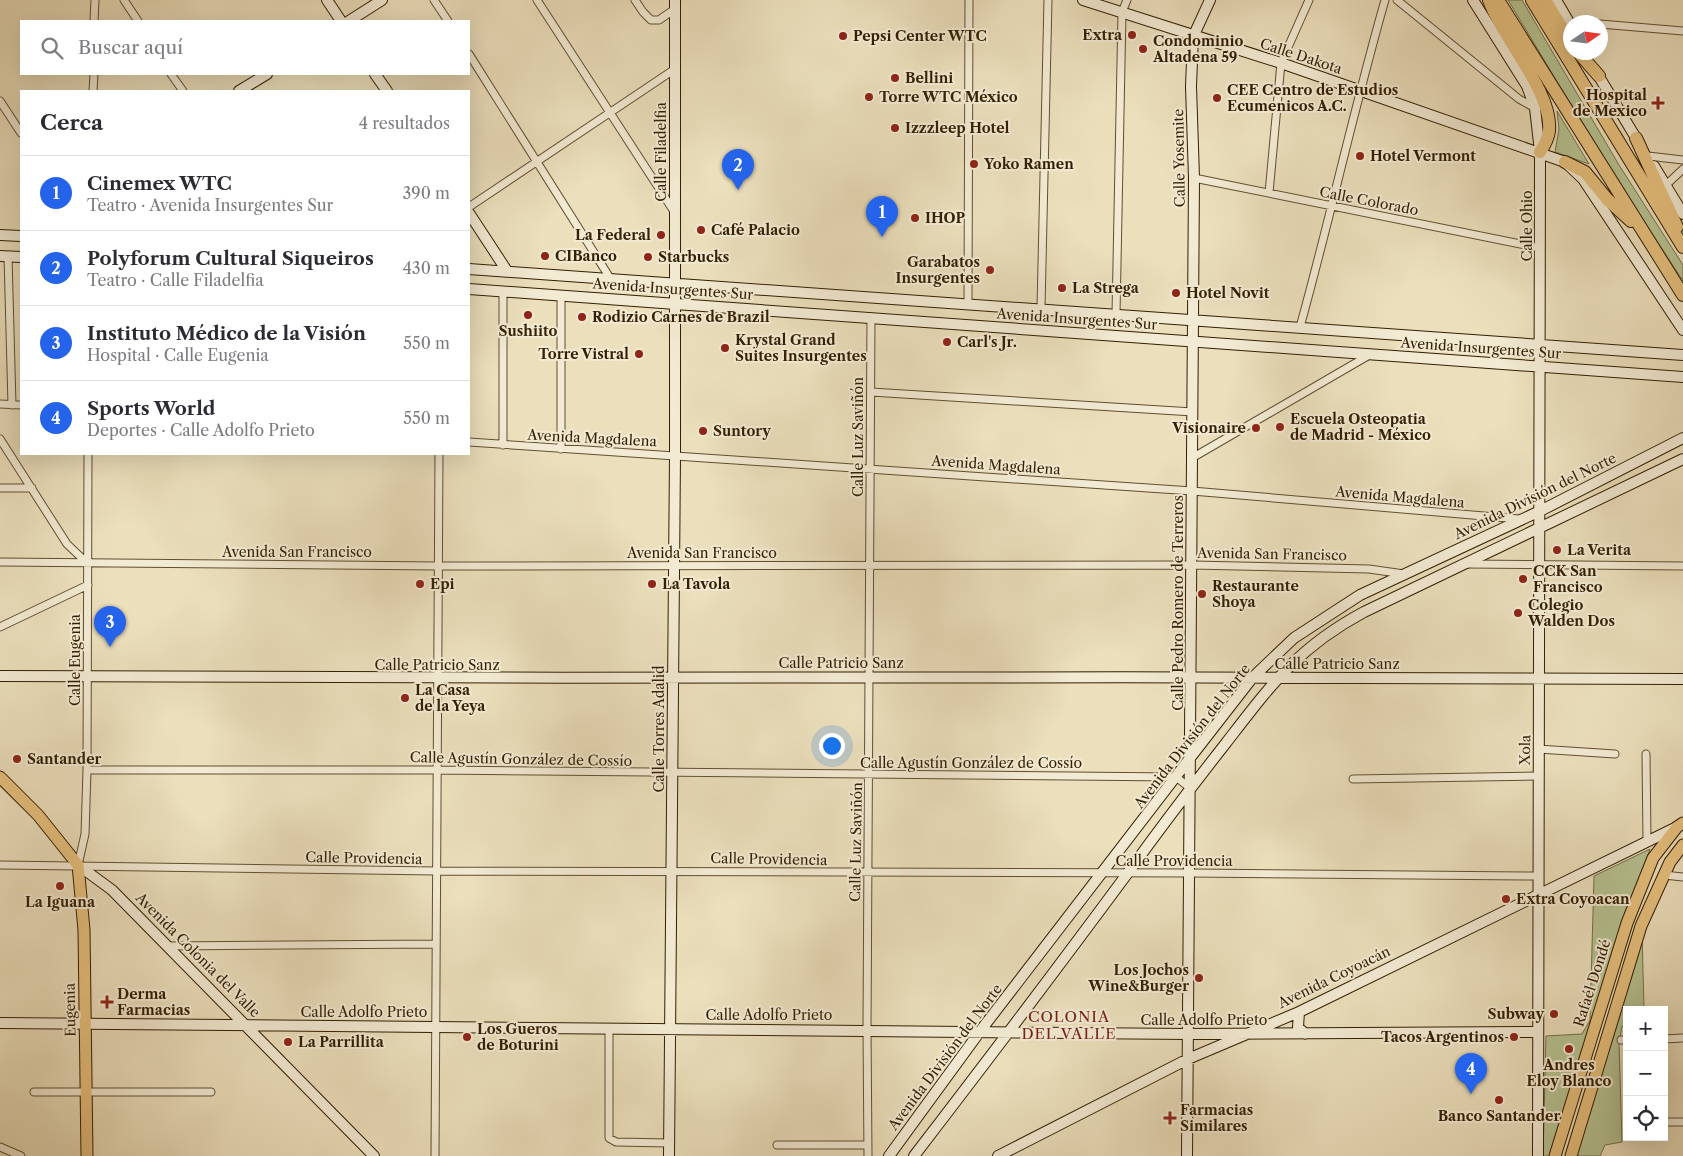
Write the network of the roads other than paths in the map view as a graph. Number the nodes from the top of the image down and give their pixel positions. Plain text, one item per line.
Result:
1 (94, 0) edge
2 (124, 0) edge
3 (327, 0) edge
4 (382, 0) edge
5 (434, 0) edge
6 (537, 0) edge
7 (635, 0) edge
8 (969, 0) edge
9 (1048, 0) edge
10 (1083, 0) edge
11 (1127, 0) edge
12 (1210, 0) edge
13 (1309, 0) edge
14 (1386, 0) edge
15 (1397, 0) edge
16 (1473, 0) edge
17 (1489, 0) edge
18 (1498, 0) edge
19 (1532, 0) edge
20 (1545, 0) edge
21 (1556, 0) edge
22 (675, 5) edge
23 (1122, 12) junction
24 (1567, 15) edge
25 (94, 20) edge
26 (137, 20) edge
27 (339, 20) edge
28 (351, 20) edge
29 (447, 20) edge
30 (1608, 25) edge
31 (1563, 30) edge
32 (1683, 31) edge
33 (1193, 37) junction
34 (470, 56) edge
35 (1585, 60) edge
36 (1590, 60) edge
37 (1281, 63) junction
38 (675, 69) junction
39 (94, 75) edge
40 (173, 75) edge
41 (265, 75) edge
42 (377, 75) edge
43 (1599, 76) junction
44 (94, 90) edge
45 (182, 90) edge
46 (241, 90) edge
47 (386, 90) edge
48 (1360, 90) junction
49 (0, 101) edge
50 (1535, 108) junction
51 (610, 113) junction
52 (20, 131) edge
53 (1636, 138) junction
54 (1540, 152) junction
55 (1648, 156) junction
56 (1683, 160) edge
57 (538, 161) junction
58 (1565, 162) junction
59 (1683, 169) edge
60 (1194, 178) junction
61 (1666, 185) junction
62 (1269, 193) junction
63 (470, 206) edge
64 (1333, 207) junction
65 (675, 213) junction
66 (1683, 214) edge
67 (470, 215) edge
68 (1641, 230) junction
69 (0, 235) edge
70 (20, 236) edge
71 (1683, 243) edge
72 (1683, 247) edge
73 (1540, 248) junction
74 (4, 256) edge
75 (20, 257) edge
76 (470, 268) edge
77 (507, 271) junction
78 (610, 278) junction
79 (675, 283) junction
80 (470, 289) edge
81 (503, 291) junction
82 (561, 295) junction
83 (1683, 295) edge
84 (675, 303) junction
85 (968, 303) junction
86 (1041, 308) junction
87 (1116, 314) junction
88 (871, 318) junction
89 (1193, 320) junction
90 (1300, 327) junction
91 (1683, 330) edge
92 (1193, 341) junction
93 (1541, 344) junction
94 (1371, 354) junction
95 (1683, 355) edge
96 (1540, 366) junction
97 (1683, 377) edge
98 (871, 392) junction
99 (0, 404) edge
100 (12, 405) junction
101 (20, 405) edge
102 (1193, 412) junction
103 (1683, 438) edge
104 (0, 439) edge
105 (470, 442) edge
106 (503, 445) junction
107 (561, 449) junction
108 (88, 455) edge
109 (439, 455) edge
110 (675, 456) junction
111 (1192, 458) junction
112 (1683, 459) edge
113 (870, 469) junction
114 (0, 488) edge
115 (32, 488) junction
116 (1192, 491) junction
117 (1540, 511) junction
118 (1522, 520) junction
119 (1540, 528) junction
120 (0, 562) edge
121 (88, 564) junction
122 (870, 564) junction
123 (1466, 564) junction
124 (1540, 564) junction
125 (1192, 565) junction
126 (438, 566) junction
127 (674, 566) junction
128 (1683, 566) edge
129 (1404, 574) junction
130 (88, 585) junction
131 (0, 627) edge
132 (0, 676) edge
133 (870, 676) junction
134 (87, 677) junction
135 (1191, 677) junction
136 (1254, 677) junction
137 (1278, 677) junction
138 (673, 678) junction
139 (1540, 678) junction
140 (438, 679) junction
141 (1683, 679) edge
142 (1538, 749) junction
143 (1615, 754) dead end
144 (1646, 754) dead end
145 (1190, 758) junction
146 (87, 770) junction
147 (437, 770) junction
148 (673, 774) junction
149 (869, 776) junction
150 (1176, 776) junction
151 (1538, 776) junction
152 (0, 777) edge
153 (1353, 779) dead end
154 (1191, 788) junction
155 (1680, 825) edge
156 (1647, 840) junction
157 (1683, 845) edge
158 (0, 865) edge
159 (78, 865) junction
160 (436, 871) junction
161 (672, 871) junction
162 (868, 873) junction
163 (1104, 873) junction
164 (1128, 873) junction
165 (1190, 873) junction
166 (1664, 875) junction
167 (1537, 876) junction
168 (1683, 877) edge
169 (1537, 894) junction
170 (436, 944) junction
171 (168, 946) junction
172 (1299, 1012) junction
173 (0, 1023) edge
174 (85, 1024) junction
175 (246, 1025) junction
176 (436, 1026) junction
177 (609, 1028) junction
178 (670, 1028) junction
179 (866, 1030) junction
180 (981, 1030) junction
181 (1010, 1032) junction
182 (1538, 1032) junction
183 (1246, 1033) junction
184 (1188, 1034) junction
185 (1304, 1034) junction
186 (1668, 1038) edge
187 (1683, 1038) edge
188 (1188, 1060) junction
189 (34, 1092) dead end
190 (86, 1092) junction
191 (211, 1092) dead end
192 (1668, 1122) edge
193 (1683, 1122) edge
194 (670, 1143) junction
195 (868, 1144) junction
196 (777, 1145) dead end
197 (0, 1147) edge
198 (21, 1156) edge
199 (87, 1156) edge
200 (374, 1156) edge
201 (435, 1156) edge
202 (669, 1156) edge
203 (868, 1156) edge
204 (889, 1156) edge
205 (914, 1156) edge
206 (998, 1156) edge
207 (1187, 1156) edge
208 (1538, 1156) edge
209 (1555, 1156) edge
210 (1571, 1156) edge

1 - 25 street
2 - 26 street
3 - 27 street
4 - 28 street
5 - 29 street
6 - 51 street
7 - 22 street
8 - 85 street
9 - 86 street
10 - 23 street, Calle Dakota
11 - 23 street
12 - 33 street, Calle Yosemite
13 - 37 street
14 - 48 street
15 - 50 street
16 - 50 street, Calle Ohio
17 - 54 highway
18 - 68 highway
19 - 72 highway
20 - 31 highway
21 - 24 street
22 - 38 street, Calle Filadelfia
23 - 33 street, Calle Dakota
23 - 87 street
30 - 32 street
33 - 37 street, Calle Dakota
33 - 60 street, Calle Yosemite
34 - 57 street
35 - 43 highway
36 - 43 street
37 - 48 street, Calle Dakota
37 - 62 street
38 - 51 street
38 - 65 street, Calle Filadelfia
39 - 44 street
40 - 45 street
41 - 46 street
42 - 47 street
43 - 53 street
48 - 54 street, Calle Dakota
48 - 64 street
49 - 52 street
50 - 54 street, Calle Ohio
51 - 57 street
51 - 65 street
53 - 55 street
53 - 71 highway
54 - 58 street, Calle Dakota
54 - 73 street, Calle Ohio
55 - 56 street
55 - 61 street
57 - 63 street
57 - 78 street
58 - 68 highway
58 - 91 street
59 - 61 street
60 - 62 street, Calle Colorado
60 - 89 street, Calle Yosemite
61 - 66 street
62 - 64 street, Calle Colorado
64 - 73 street, Calle Colorado
64 - 90 street
65 - 79 street, Calle Filadelfia
67 - 77 street
68 - 83 highway
69 - 70 street
73 - 93 street, Calle Ohio
74 - 75 street
74 - 100 street
76 - 77 street, Avenida Insurgentes Sur
77 - 78 street, Avenida Insurgentes Sur
78 - 79 street, Avenida Insurgentes Sur
79 - 84 street, Calle Filadelfia
79 - 85 street, Avenida Insurgentes Sur
80 - 81 street, Avenida Insurgentes Sur
81 - 82 street, Avenida Insurgentes Sur
81 - 106 street
82 - 84 street, Avenida Insurgentes Sur
82 - 107 street
84 - 88 street, Avenida Insurgentes Sur
84 - 110 street, Calle Torres Adalid
85 - 86 street, Avenida Insurgentes Sur
86 - 87 street, Avenida Insurgentes Sur
87 - 89 street, Avenida Insurgentes Sur
88 - 92 street, Avenida Insurgentes Sur
88 - 98 street, Calle Luz Saviñón
89 - 90 street, Avenida Insurgentes Sur
89 - 92 street, Calle Pedro Romero de Terreros
90 - 93 street, Avenida Insurgentes Sur
92 - 94 street, Avenida Insurgentes Sur
92 - 102 street, Calle Pedro Romero de Terreros
93 - 95 street, Avenida Insurgentes Sur
93 - 96 street, Xola
94 - 96 street, Avenida Insurgentes Sur
94 - 111 street
96 - 97 street, Avenida Insurgentes Sur
96 - 117 street, Xola
98 - 102 street
98 - 113 street, Calle Luz Saviñón
99 - 100 street
100 - 101 street
102 - 111 street, Calle Pedro Romero de Terreros
103 - 117 street, Avenida División del Norte
104 - 115 street
105 - 106 street, Avenida Magdalena
106 - 107 street, Avenida Magdalena
107 - 110 street, Avenida Magdalena
108 - 121 street, Calle Eugenia
109 - 126 street
110 - 113 street, Avenida Magdalena
110 - 127 street, Calle Torres Adalid
111 - 116 street, Calle Pedro Romero de Terreros
112 - 119 street
113 - 116 street, Avenida Magdalena
113 - 122 street, Calle Luz Saviñón
114 - 115 street
115 - 121 street
116 - 118 street, Avenida Magdalena
116 - 125 street, Calle Pedro Romero de Terreros
117 - 118 street, Avenida División del Norte
117 - 119 street, Xola
118 - 129 street, Avenida División del Norte
119 - 123 street
119 - 124 street, Xola
120 - 121 street, Avenida San Francisco
121 - 126 street, Avenida San Francisco
121 - 130 street, Calle Eugenia
122 - 125 street, Avenida San Francisco
122 - 127 street, Avenida San Francisco
122 - 133 street, Calle Luz Saviñón
123 - 124 street
123 - 137 street
124 - 128 street
124 - 139 street, Xola
125 - 129 street, Avenida San Francisco
125 - 135 street, Calle Pedro Romero de Terreros
126 - 127 street, Avenida San Francisco
126 - 140 street
127 - 138 street, Calle Torres Adalid
129 - 136 street, Avenida División del Norte
130 - 131 street
130 - 134 street, Calle Eugenia
132 - 134 street, Calle Patricio Sanz
133 - 135 street, Calle Patricio Sanz
133 - 138 street, Calle Patricio Sanz
133 - 149 street, Calle Luz Saviñón
134 - 140 street, Calle Patricio Sanz
134 - 146 street, Calle Eugenia
135 - 136 street, Calle Patricio Sanz
135 - 145 street, Calle Pedro Romero de Terreros
136 - 137 street, Calle Patricio Sanz
136 - 145 street, Avenida División del Norte
137 - 139 street, Calle Patricio Sanz
137 - 154 street
138 - 140 street, Calle Patricio Sanz
138 - 148 street, Calle Torres Adalid
139 - 141 street, Calle Patricio Sanz
139 - 142 street, Xola
140 - 147 street
142 - 143 street
142 - 151 street, Xola
144 - 156 street
145 - 150 street, Avenida División del Norte
145 - 154 street, Calle Pedro Romero de Terreros
146 - 147 street, Calle Agustín González de Cossío
146 - 159 street, Calle Eugenia
147 - 148 street, Calle Agustín González de Cossío
147 - 160 street
148 - 149 street, Calle Agustín González de Cossío
148 - 161 street, Calle Torres Adalid
149 - 150 street, Calle Agustín González de Cossío
149 - 162 street, Calle Luz Saviñón
150 - 154 street
150 - 163 street, Avenida División del Norte
151 - 153 street
151 - 167 street, Xola
152 - 159 main road, Avenida Colonia del Valle
154 - 164 street
154 - 165 street, Calle Pedro Romero de Terreros
155 - 156 street, Avenida Coyoacán
155 - 209 main road, Rafaél Dondé
156 - 169 street, Avenida Coyoacán
157 - 166 main road
158 - 159 street, Calle Providencia
159 - 160 street, Calle Providencia
159 - 171 street, Avenida Colonia del Valle
159 - 174 main road, Eugenia
160 - 161 street, Calle Providencia
160 - 170 street
161 - 162 street, Calle Providencia
161 - 178 street, Calle Torres Adalid
162 - 163 street, Calle Providencia
162 - 179 street, Calle Luz Saviñón
163 - 164 street, Calle Providencia
163 - 180 street, Avenida División del Norte
164 - 165 street, Calle Providencia
164 - 181 street
165 - 167 street, Calle Providencia
165 - 184 street, Calle Pedro Romero de Terreros
166 - 168 street
166 - 210 main road
167 - 169 street, Xola
169 - 172 street, Avenida Coyoacán
169 - 182 street, Xola
170 - 171 street
170 - 176 street
171 - 175 street, Avenida Colonia del Valle
172 - 183 street, Avenida Coyoacán
172 - 185 street
173 - 174 street, Calle Adolfo Prieto
174 - 175 street, Calle Adolfo Prieto
174 - 190 main road, Eugenia
175 - 176 street, Calle Adolfo Prieto
175 - 200 street, Avenida Colonia del Valle
176 - 177 street, Calle Adolfo Prieto
176 - 201 street
177 - 178 street, Calle Adolfo Prieto
177 - 194 street
178 - 179 street, Calle Adolfo Prieto
178 - 194 street, Calle Torres Adalid
179 - 180 street, Calle Adolfo Prieto
179 - 195 street, Calle Luz Saviñón
180 - 181 street, Calle Adolfo Prieto
180 - 204 street, Avenida División del Norte
181 - 184 street, Calle Adolfo Prieto
181 - 205 street
182 - 185 street, Calle Adolfo Prieto
182 - 208 street, Xola
183 - 184 street, Calle Adolfo Prieto
183 - 185 street, Calle Adolfo Prieto
183 - 188 street, Avenida Coyoacán
184 - 188 street, Calle Pedro Romero de Terreros
186 - 187 street
188 - 206 street, Avenida Coyoacán
188 - 207 street, Calle Pedro Romero de Terreros
189 - 190 street
190 - 191 street
190 - 199 main road, Eugenia
192 - 193 street
194 - 202 street, Calle Torres Adalid
195 - 196 street
195 - 203 street, Calle Luz Saviñón
197 - 198 street

